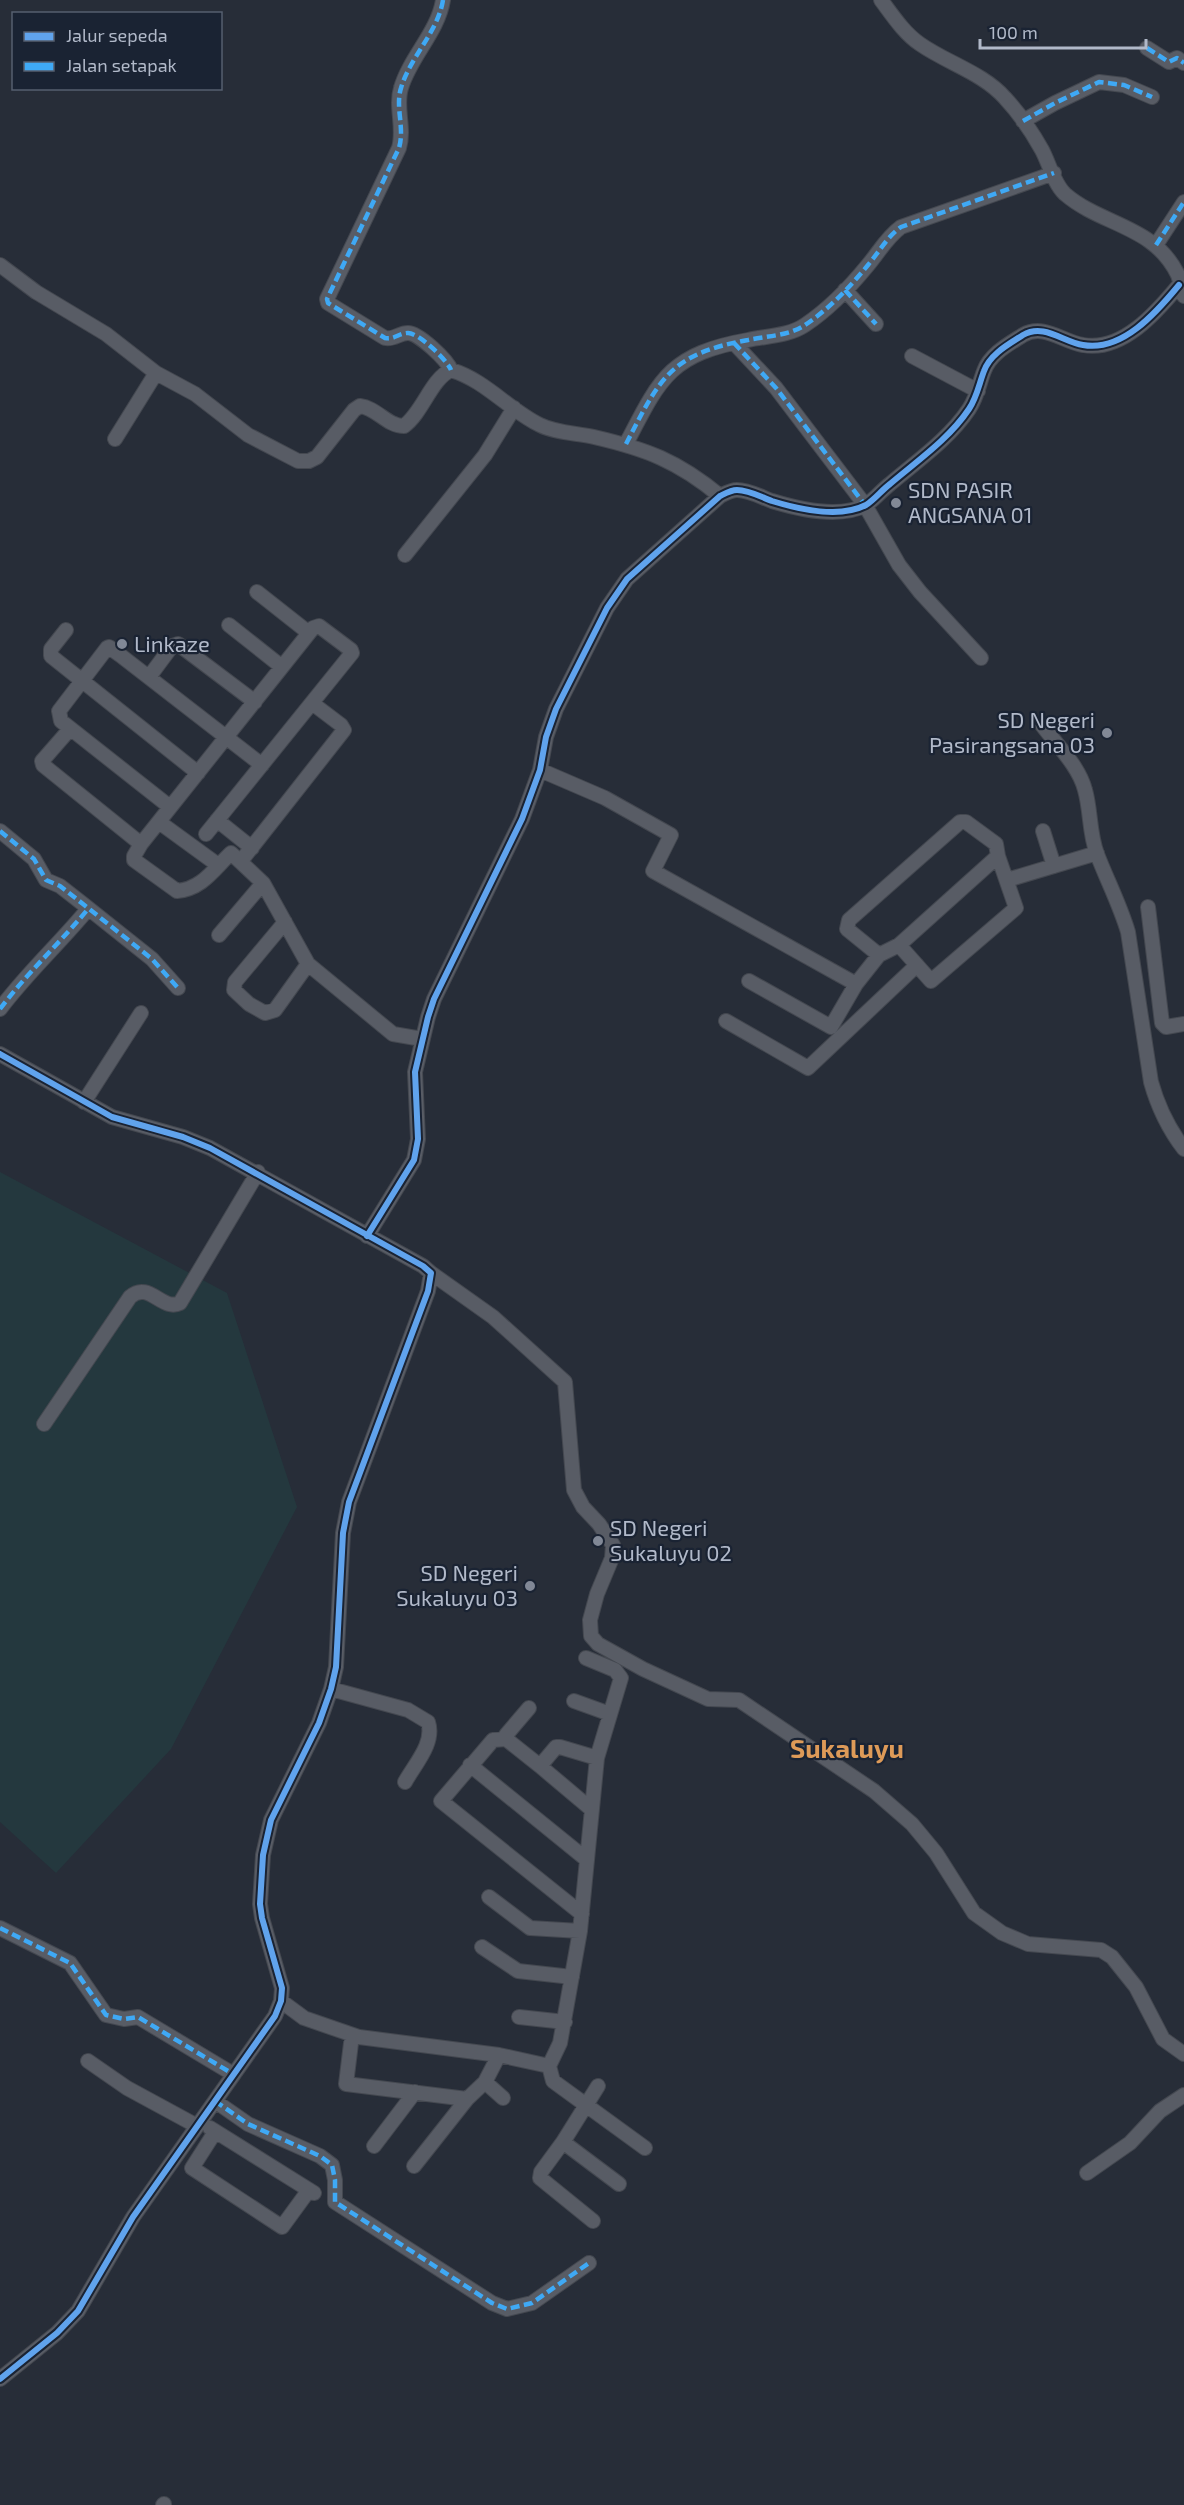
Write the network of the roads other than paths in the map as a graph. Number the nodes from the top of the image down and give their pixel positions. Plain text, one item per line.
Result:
1 (443, 0) edge
2 (882, 0) edge
3 (1147, 48) dead end
4 (1184, 63) edge
5 (1152, 98) dead end
6 (1023, 121) junction
7 (1054, 172) junction
8 (1184, 202) edge
9 (1156, 245) junction
10 (0, 265) edge
11 (845, 290) junction
12 (1181, 291) edge
13 (876, 324) dead end
14 (734, 343) junction
15 (912, 356) dead end
16 (451, 370) junction
17 (156, 373) junction
18 (978, 391) junction
19 (514, 408) junction
20 (114, 439) dead end
21 (626, 444) junction
22 (720, 496) junction
23 (865, 505) junction
24 (405, 555) dead end
25 (256, 592) dead end
26 (229, 625) dead end
27 (66, 630) dead end
28 (309, 633) junction
29 (981, 658) dead end
30 (282, 667) junction
31 (148, 677) junction
32 (82, 681) junction
33 (255, 702) junction
34 (312, 703) junction
35 (1041, 725) dead end
36 (70, 729) junction
37 (227, 737) junction
38 (262, 765) junction
39 (540, 770) junction
40 (198, 773) junction
41 (170, 807) junction
42 (218, 820) junction
43 (159, 822) junction
44 (0, 831) edge
45 (1043, 831) dead end
46 (206, 834) dead end
47 (141, 844) junction
48 (252, 848) junction
49 (1097, 853) junction
50 (998, 856) junction
51 (241, 861) junction
52 (218, 865) junction
53 (1054, 866) junction
54 (1007, 880) junction
55 (263, 883) junction
56 (1148, 908) dead end
57 (88, 909) junction
58 (285, 922) junction
59 (219, 935) dead end
60 (899, 945) junction
61 (879, 955) junction
62 (308, 964) junction
63 (917, 965) junction
64 (749, 981) dead end
65 (856, 984) junction
66 (178, 988) dead end
67 (0, 1009) edge
68 (141, 1013) dead end
69 (726, 1021) dead end
70 (1184, 1024) edge
71 (831, 1027) junction
72 (422, 1039) junction
73 (830, 1048) junction
74 (0, 1054) edge
75 (84, 1102) junction
76 (1184, 1149) edge
77 (258, 1172) junction
78 (367, 1236) junction
79 (431, 1274) junction
80 (45, 1424) dead end
81 (586, 1658) dead end
82 (331, 1689) junction
83 (574, 1701) dead end
84 (529, 1708) dead end
85 (610, 1714) junction
86 (506, 1739) junction
87 (597, 1758) junction
88 (470, 1765) junction
89 (540, 1766) junction
90 (405, 1782) dead end
91 (591, 1809) junction
92 (586, 1859) junction
93 (489, 1897) dead end
94 (582, 1914) junction
95 (0, 1928) edge
96 (580, 1931) junction
97 (482, 1947) dead end
98 (572, 1977) junction
99 (281, 2001) junction
100 (519, 2017) dead end
101 (565, 2022) junction
102 (352, 2035) junction
103 (1184, 2054) edge
104 (499, 2055) junction
105 (88, 2061) dead end
106 (549, 2066) junction
107 (233, 2074) junction
108 (485, 2082) junction
109 (598, 2086) dead end
110 (415, 2092) junction
111 (1184, 2095) edge
112 (503, 2098) dead end
113 (466, 2099) junction
114 (215, 2101) junction
115 (586, 2106) junction
116 (198, 2124) junction
117 (215, 2132) junction
118 (563, 2142) junction
119 (374, 2146) dead end
120 (645, 2148) dead end
121 (414, 2166) dead end
122 (1087, 2172) dead end
123 (620, 2184) dead end
124 (593, 2221) dead end
125 (589, 2263) dead end
126 (0, 2379) edge

1 - 16 street
2 - 6 street
3 - 4 street
5 - 6 street
6 - 7 street
7 - 9 street
7 - 11 street
8 - 9 street
9 - 12 street
10 - 17 street
11 - 13 street
11 - 14 street
12 - 18 street
14 - 21 street
14 - 23 street
15 - 18 street
16 - 17 street
16 - 19 street
17 - 20 street
18 - 23 street
19 - 21 street
19 - 24 street
21 - 22 street
22 - 23 street
22 - 39 street
23 - 29 street
25 - 28 street
26 - 30 street
27 - 32 street
28 - 30 street
28 - 34 street
30 - 33 street
31 - 32 street
31 - 33 street
31 - 37 street
32 - 36 street
32 - 40 street
33 - 37 street
34 - 38 street
34 - 48 street
35 - 49 street
36 - 41 street
36 - 47 street
37 - 38 street
37 - 40 street
38 - 42 street
39 - 65 street
39 - 72 street
40 - 41 street
41 - 43 street
42 - 46 street
42 - 48 street
43 - 47 street
43 - 52 street
44 - 57 street
45 - 53 street
47 - 52 street
48 - 51 street
49 - 53 street
49 - 76 street
50 - 54 street
50 - 60 street
50 - 61 street
51 - 52 street
51 - 55 street
53 - 54 street
54 - 63 street
55 - 58 street
55 - 59 street
56 - 70 street
57 - 66 street
57 - 67 street
58 - 62 street
58 - 62 street
60 - 61 street
60 - 63 street
61 - 65 street
62 - 72 street
63 - 73 street
64 - 71 street
65 - 71 street
68 - 75 street
69 - 73 street
71 - 73 street
72 - 78 street
74 - 75 street
75 - 77 street
77 - 78 street
77 - 80 street
78 - 79 street
79 - 82 street
79 - 103 street
81 - 85 street
82 - 90 street
82 - 99 street
83 - 85 street
84 - 86 street
85 - 87 street
86 - 88 street
86 - 89 street
87 - 89 street
87 - 91 street
88 - 92 street
88 - 94 street
89 - 91 street
91 - 92 street
92 - 94 street
93 - 96 street
94 - 96 street
95 - 107 street
96 - 98 street
97 - 98 street
98 - 101 street
99 - 102 street
99 - 107 street
100 - 101 street
101 - 106 street
102 - 104 street
102 - 110 street
104 - 106 street
104 - 108 street
105 - 116 street
106 - 115 street
107 - 114 street
108 - 112 street
108 - 113 street
109 - 115 street
110 - 113 street
110 - 119 street
111 - 122 street
113 - 121 street
114 - 116 street
114 - 125 street
115 - 118 street
115 - 120 street
116 - 117 street
116 - 126 street
117 - 117 street
118 - 123 street
118 - 124 street

